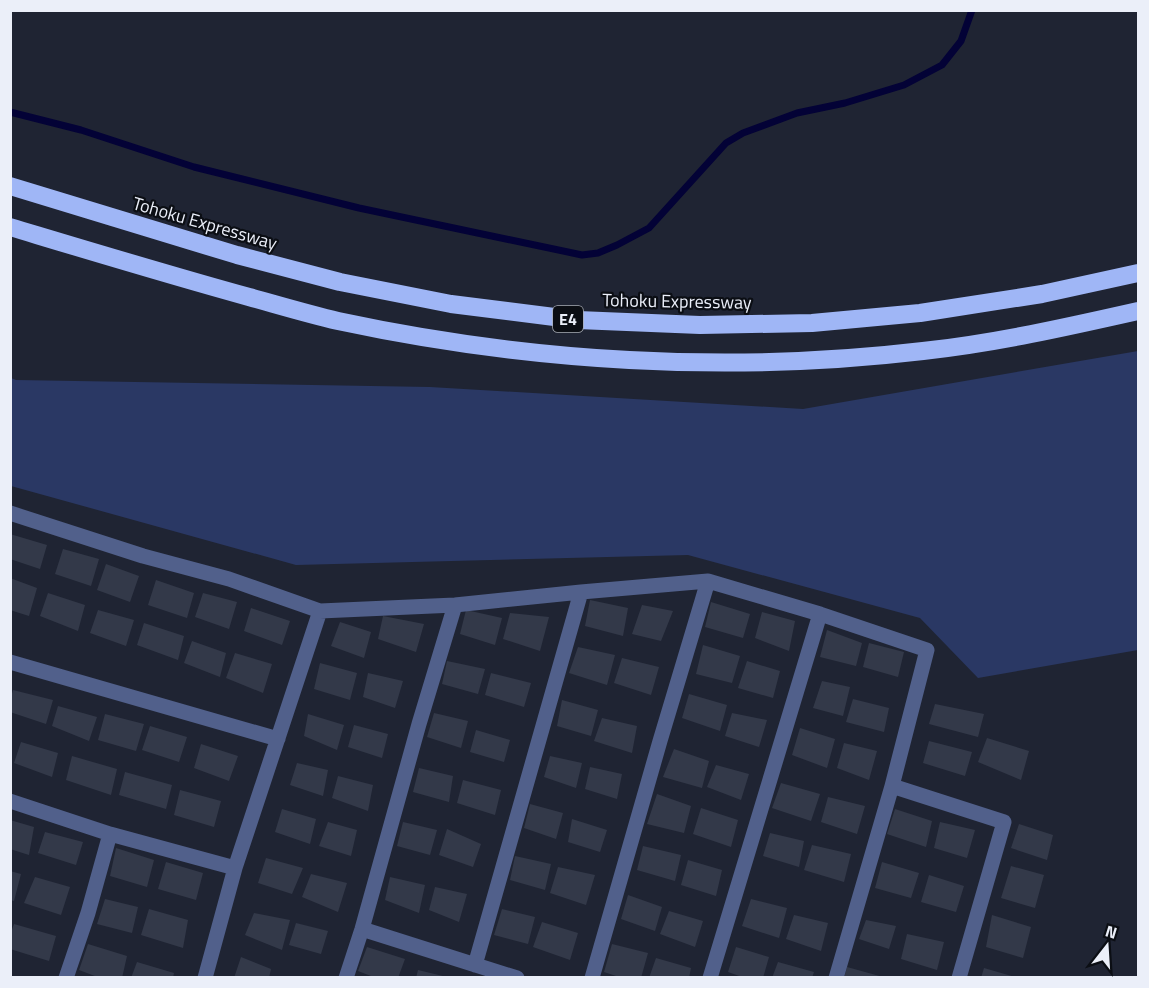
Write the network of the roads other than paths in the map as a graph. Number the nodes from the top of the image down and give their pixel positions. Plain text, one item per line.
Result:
1 (10, 186) edge
2 (10, 227) edge
3 (1138, 273) edge
4 (1138, 311) edge
5 (10, 513) edge
6 (708, 581) junction
7 (581, 592) junction
8 (455, 605) junction
9 (320, 611) junction
10 (820, 614) junction
11 (10, 662) edge
12 (278, 739) junction
13 (892, 786) junction
14 (10, 801) edge
15 (110, 834) junction
16 (235, 868) junction
17 (362, 929) junction
18 (475, 965) junction
19 (66, 978) edge
20 (205, 978) edge
21 (346, 978) edge
22 (517, 978) edge
23 (592, 978) edge
24 (710, 978) edge
25 (836, 978) edge
26 (959, 978) edge

1 - 3 highway, Tohoku Expressway / E4
2 - 4 highway, E4
5 - 9 street
6 - 7 street
6 - 10 street
6 - 23 street
7 - 8 street
7 - 18 street
8 - 9 street
8 - 17 street
9 - 12 street
10 - 13 street
10 - 24 street
11 - 12 street
12 - 16 street
13 - 25 street
13 - 26 street
14 - 15 street
15 - 16 street
15 - 19 street
16 - 20 street
17 - 18 street
17 - 21 street
18 - 22 street

